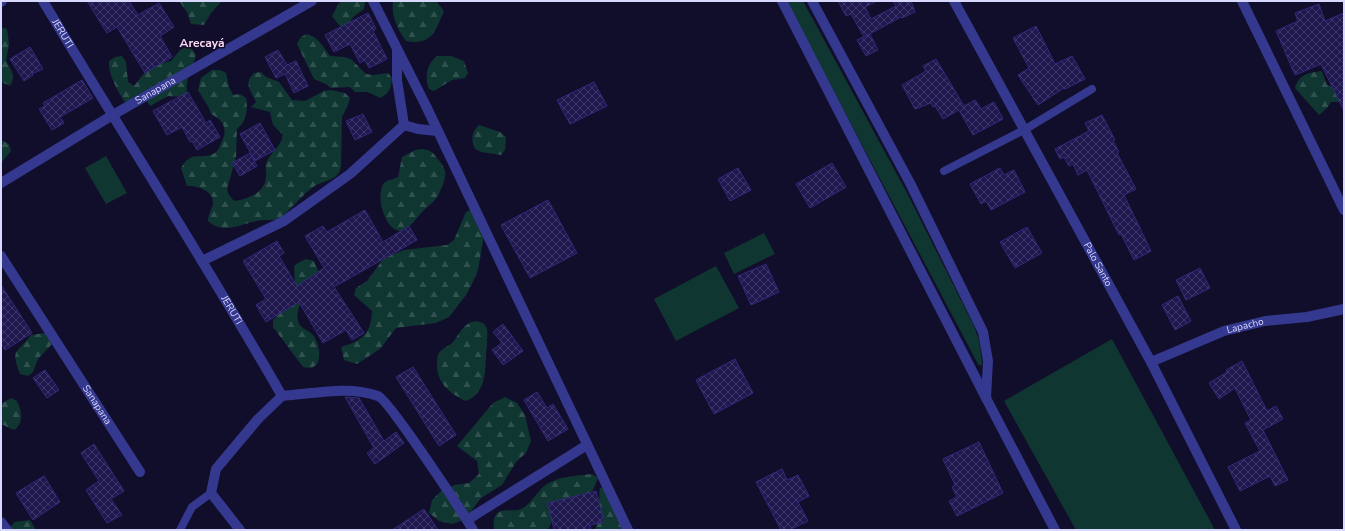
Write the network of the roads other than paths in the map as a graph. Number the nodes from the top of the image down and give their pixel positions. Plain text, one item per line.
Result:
1 (43, 1) edge
2 (312, 1) edge
3 (373, 1) edge
4 (782, 1) edge
5 (812, 1) edge
6 (954, 1) edge
7 (1242, 1) edge
8 (397, 48) junction
9 (1092, 89) dead end
10 (111, 116) junction
11 (404, 125) junction
12 (1024, 130) junction
13 (437, 131) junction
14 (944, 172) dead end
15 (1, 183) edge
16 (1344, 210) edge
17 (1, 256) edge
18 (202, 261) junction
19 (1344, 309) edge
20 (1151, 362) junction
21 (282, 396) junction
22 (986, 398) junction
23 (587, 445) junction
24 (140, 472) dead end
25 (211, 493) junction
26 (467, 520) junction
27 (1, 522) edge
28 (7, 530) edge
29 (180, 530) edge
30 (240, 530) edge
31 (473, 530) edge
32 (628, 530) edge
33 (1055, 530) edge
34 (1236, 530) edge

1 - 10 street, JERUTI
2 - 10 street, Sanapana
3 - 8 street
4 - 22 street
5 - 22 street
6 - 12 street, Palo Santo
7 - 16 street
8 - 11 street
8 - 13 street
9 - 12 lane
10 - 15 street, Sanapana
10 - 18 street, JERUTI
11 - 13 street
11 - 18 street
12 - 14 lane
12 - 20 street, Palo Santo
13 - 23 street
17 - 24 street, Sanapana
18 - 21 street, JERUTI
19 - 20 street, Lapacho
20 - 34 street, Palo Santo
21 - 25 street
21 - 26 street
22 - 33 street
23 - 26 street
23 - 32 street
25 - 29 lane
25 - 30 street
26 - 31 street
27 - 28 street

